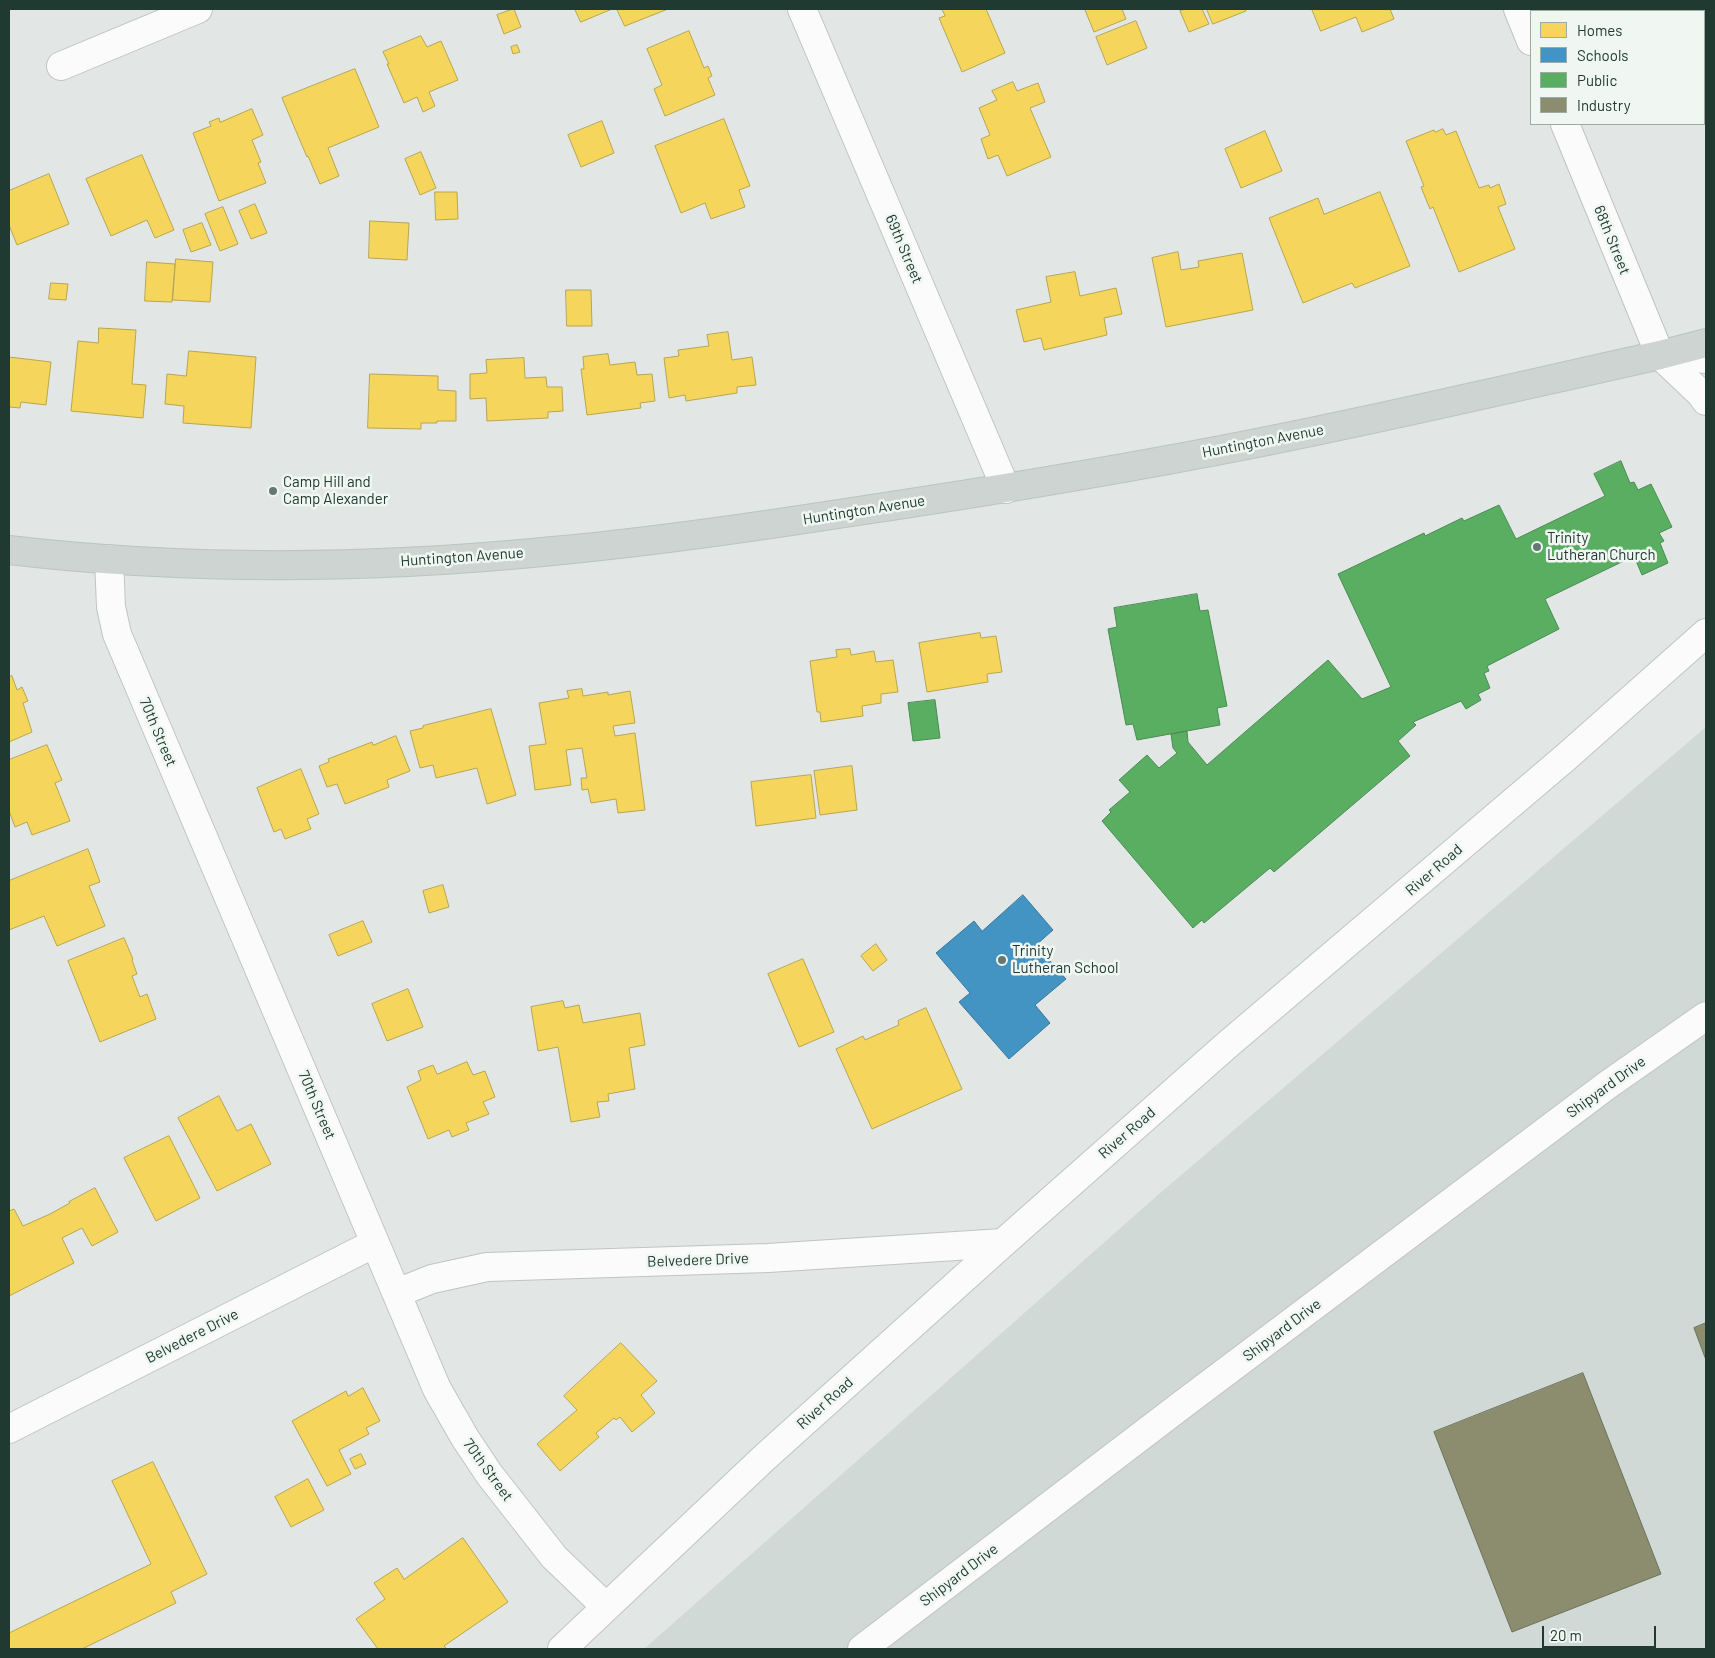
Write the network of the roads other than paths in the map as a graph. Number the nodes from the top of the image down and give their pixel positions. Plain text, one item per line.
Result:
1 (198, 9) edge
2 (802, 9) edge
3 (1518, 9) edge
4 (1530, 39) edge
5 (61, 66) dead end
6 (1565, 125) edge
7 (1706, 343) edge
8 (1660, 355) junction
9 (1706, 359) edge
10 (1706, 402) edge
11 (1006, 489) junction
12 (9, 550) edge
13 (109, 559) junction
14 (1706, 633) edge
15 (1706, 1016) edge
16 (375, 1243) junction
17 (1003, 1243) junction
18 (397, 1293) junction
19 (9, 1429) edge
20 (606, 1607) junction
21 (562, 1649) edge
22 (862, 1649) edge

1 - 5 street
2 - 11 street, 69th Street
3 - 4 street
6 - 8 street, 68th Street
7 - 8 main road, Huntington Avenue
8 - 9 street
8 - 10 street
8 - 11 main road, Huntington Avenue
11 - 13 main road, Huntington Avenue
12 - 13 main road, Huntington Avenue
13 - 16 street, 70th Street
14 - 17 street, River Road
15 - 22 street, Shipyard Drive
16 - 18 street, 70th Street
16 - 19 street, Belvedere Drive
17 - 18 street, Belvedere Drive
17 - 20 street, River Road
18 - 20 street, 70th Street
20 - 21 street, River Road

